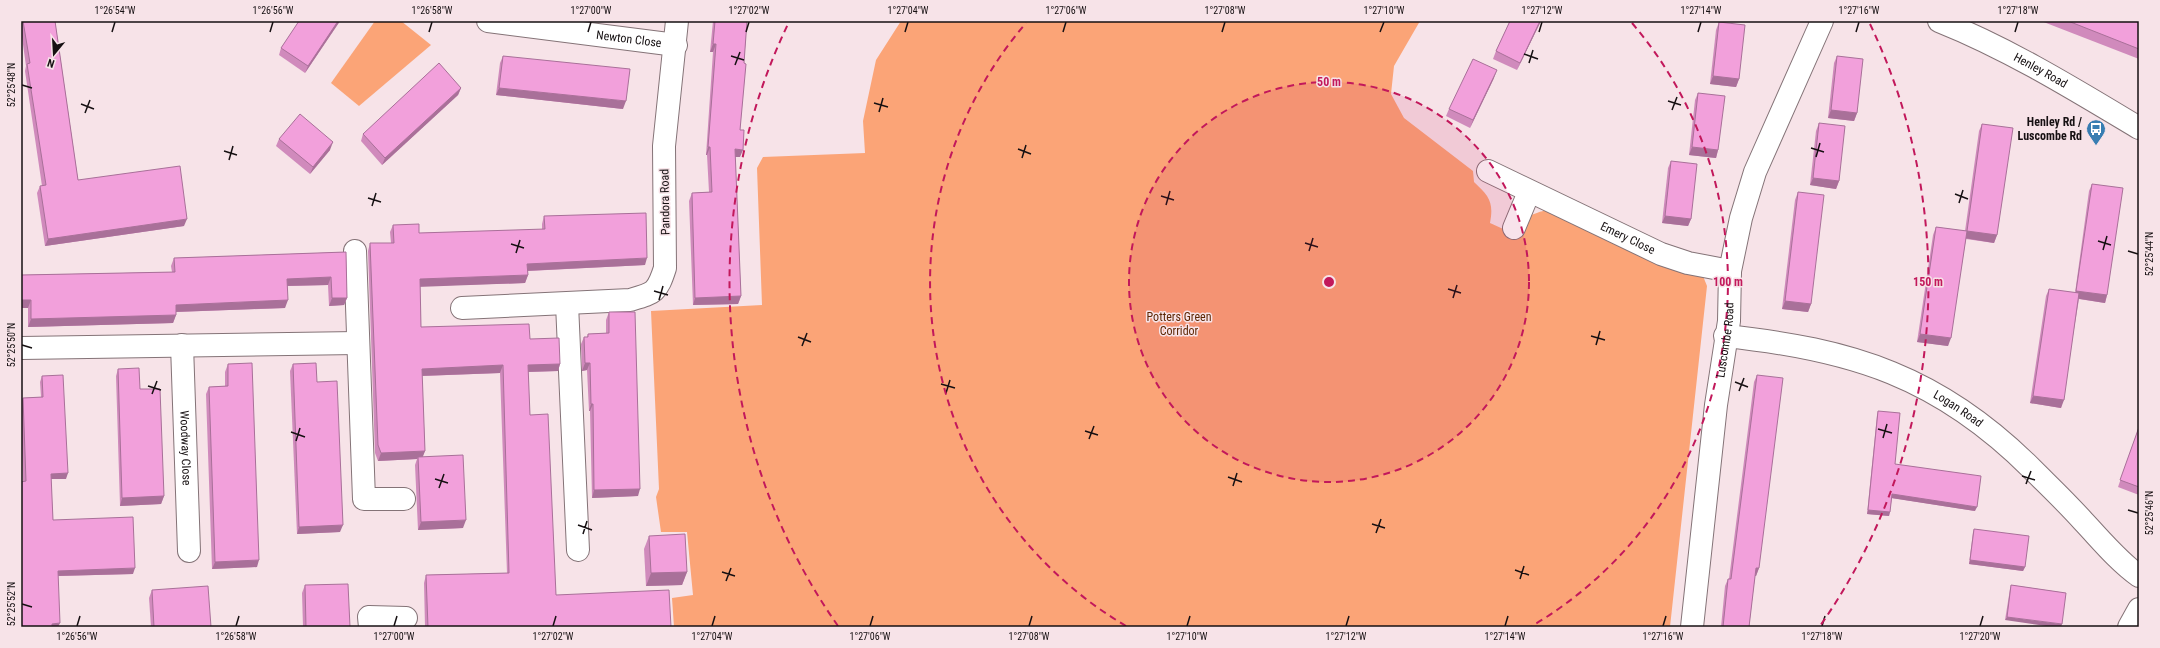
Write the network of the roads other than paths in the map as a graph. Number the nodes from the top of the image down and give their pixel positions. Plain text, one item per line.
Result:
1 (488, 21) edge
2 (677, 21) edge
3 (1822, 21) edge
4 (1939, 21) edge
5 (676, 45) junction
6 (2139, 128) edge
7 (1488, 171) dead end
8 (1529, 192) junction
9 (1514, 228) dead end
10 (354, 251) dead end
11 (1730, 271) junction
12 (567, 304) junction
13 (462, 308) dead end
14 (1726, 336) junction
15 (357, 343) junction
16 (182, 346) junction
17 (21, 348) edge
18 (404, 499) dead end
19 (578, 550) dead end
20 (189, 551) dead end
21 (2139, 576) edge
22 (2139, 609) edge
23 (406, 618) dead end
24 (370, 627) edge
25 (1692, 627) edge
26 (2129, 627) edge

1 - 5 street, Newton Close
2 - 5 street, Pandora Road
3 - 11 street, Luscombe Road
4 - 6 street, Henley Road
5 - 12 street, Pandora Road
7 - 8 street, Emery Close
8 - 9 street
8 - 11 street, Emery Close
10 - 15 street
11 - 14 street, Luscombe Road
12 - 13 street, Pandora Road
12 - 19 street
14 - 21 street, Logan Road
14 - 25 street, Luscombe Road
15 - 16 street
15 - 18 street
16 - 17 street
16 - 20 street, Woodway Close
22 - 26 street
23 - 24 street

